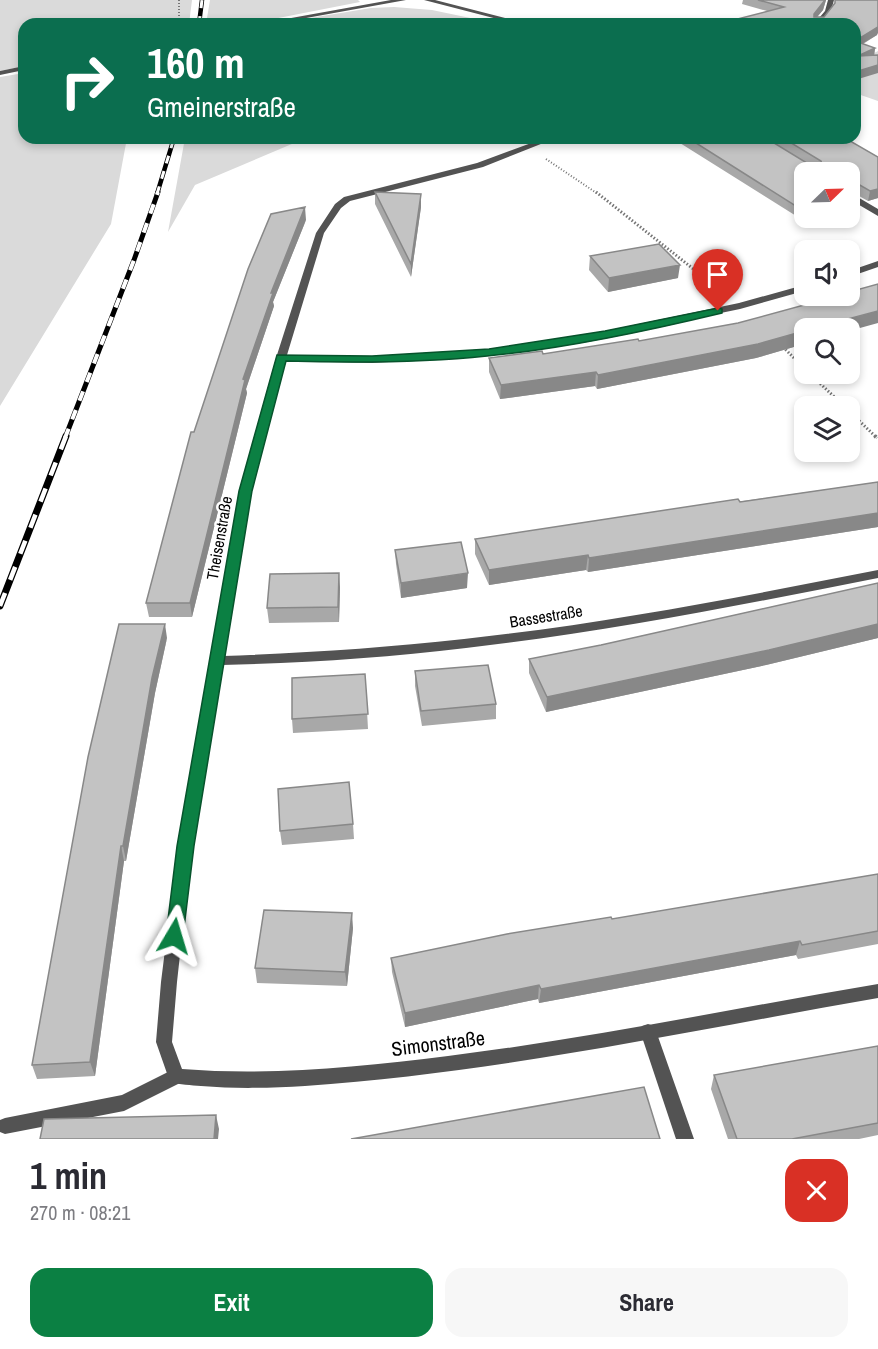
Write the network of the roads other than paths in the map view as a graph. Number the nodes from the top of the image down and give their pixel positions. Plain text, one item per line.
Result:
1 (403, 0) edge
2 (427, 0) edge
3 (831, 0) edge
4 (296, 18) edge
5 (501, 18) edge
6 (822, 18) edge
7 (18, 69) edge
8 (0, 72) edge
9 (537, 144) edge
10 (860, 202) edge
11 (878, 213) edge
12 (878, 264) edge
13 (860, 270) edge
14 (794, 291) edge
15 (281, 358) junction
16 (878, 574) edge
17 (216, 661) junction
18 (878, 991) edge
19 (648, 1031) junction
20 (176, 1076) junction
21 (5, 1126) dead end
22 (685, 1139) edge

1 - 4 street
2 - 5 street
3 - 6 street
7 - 8 street
9 - 15 street, Theisenstraße
10 - 11 street
12 - 13 street
14 - 15 street
15 - 17 street, Theisenstraße
16 - 17 street, Bassestraße
17 - 20 street, Theisenstraße
18 - 19 street, Simonstraße
19 - 20 street, Simonstraße
19 - 22 street
20 - 21 street

